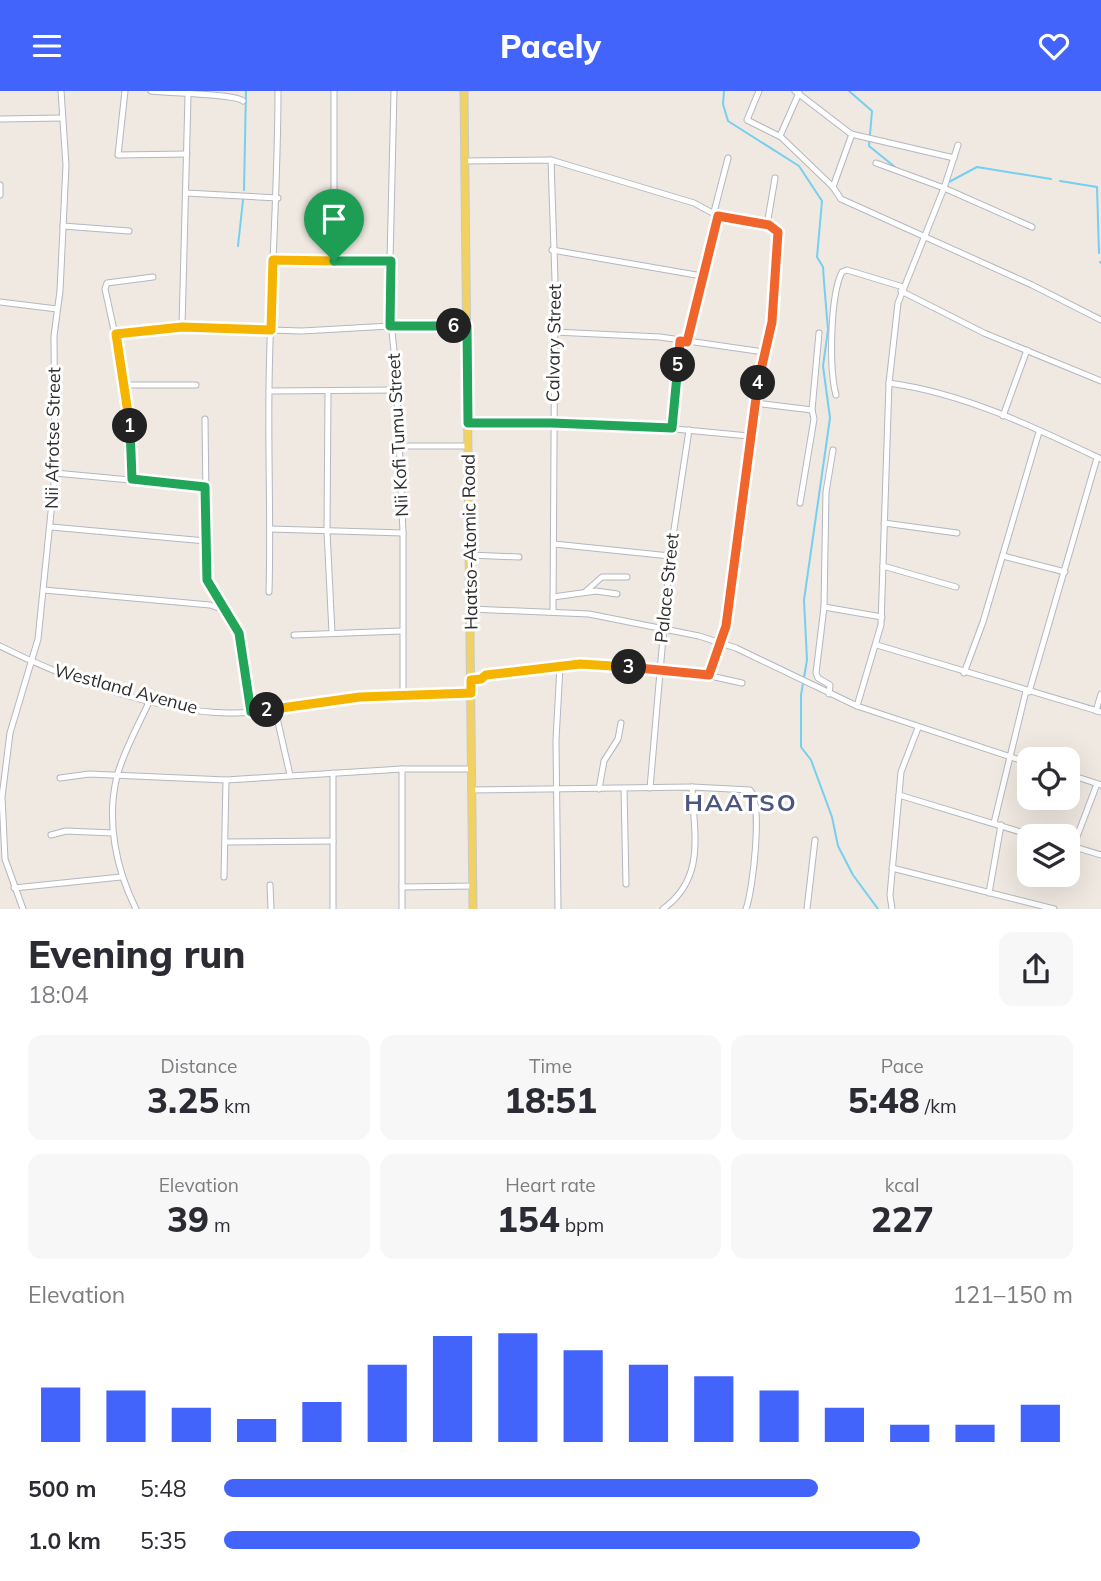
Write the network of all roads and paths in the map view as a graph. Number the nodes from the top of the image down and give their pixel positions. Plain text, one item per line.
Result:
1 (61, 91) edge
2 (125, 91) edge
3 (151, 91) edge
4 (278, 91) edge
5 (334, 91) edge
6 (394, 91) edge
7 (464, 91) edge
8 (759, 91) edge
9 (797, 92) edge
10 (188, 96) junction
11 (243, 101) dead end
12 (62, 118) junction
13 (0, 119) edge
14 (852, 134) junction
15 (780, 136) junction
16 (958, 145) dead end
17 (187, 154) junction
18 (728, 158) dead end
19 (954, 158) junction
20 (465, 160) junction
21 (551, 160) junction
22 (876, 163) dead end
23 (775, 178) dead end
24 (0, 185) edge
25 (833, 187) junction
26 (944, 188) junction
27 (186, 193) junction
28 (0, 195) edge
29 (278, 198) junction
30 (716, 214) junction
31 (767, 225) junction
32 (63, 226) junction
33 (1032, 227) dead end
34 (129, 230) dead end
35 (924, 238) junction
36 (552, 250) junction
37 (273, 260) junction
38 (334, 261) junction
39 (391, 261) junction
40 (702, 276) junction
41 (153, 277) dead end
42 (902, 289) junction
43 (0, 302) edge
44 (57, 309) junction
45 (1101, 320) edge
46 (390, 326) junction
47 (467, 326) junction
48 (182, 327) junction
49 (271, 330) junction
50 (555, 332) junction
51 (819, 333) dead end
52 (116, 334) junction
53 (680, 341) junction
54 (687, 342) junction
55 (1027, 351) junction
56 (764, 352) junction
57 (1101, 381) edge
58 (889, 383) junction
59 (126, 385) junction
60 (196, 385) dead end
61 (397, 390) junction
62 (269, 391) junction
63 (328, 393) junction
64 (836, 395) dead end
65 (755, 403) junction
66 (812, 410) junction
67 (1003, 416) junction
68 (205, 419) dead end
69 (468, 423) junction
70 (552, 423) junction
71 (672, 428) junction
72 (689, 430) junction
73 (1040, 432) junction
74 (749, 436) junction
75 (399, 446) junction
76 (468, 446) junction
77 (833, 450) dead end
78 (1099, 458) edge
79 (55, 473) junction
80 (132, 479) junction
81 (205, 487) junction
82 (800, 503) dead end
83 (884, 523) junction
84 (51, 527) junction
85 (271, 530) junction
86 (327, 531) junction
87 (403, 533) junction
88 (957, 533) dead end
89 (206, 541) junction
90 (554, 544) junction
91 (470, 555) junction
92 (670, 556) junction
93 (1003, 556) junction
94 (519, 557) dead end
95 (883, 566) junction
96 (1065, 572) junction
97 (627, 577) dead end
98 (956, 587) dead end
99 (44, 590) junction
100 (269, 592) dead end
101 (585, 592) junction
102 (215, 594) junction
103 (617, 594) dead end
104 (553, 597) junction
105 (209, 605) junction
106 (824, 607) junction
107 (471, 609) junction
108 (227, 611) junction
109 (553, 611) junction
110 (882, 617) junction
111 (663, 627) junction
112 (401, 631) junction
113 (332, 633) junction
114 (294, 635) dead end
115 (722, 643) junction
116 (877, 645) junction
117 (0, 646) edge
118 (32, 662) junction
119 (560, 666) junction
120 (659, 670) junction
121 (964, 673) junction
122 (709, 675) junction
123 (471, 680) junction
124 (742, 683) dead end
125 (1027, 692) junction
126 (471, 693) junction
127 (829, 694) junction
128 (1101, 694) edge
129 (403, 695) junction
130 (150, 700) junction
131 (857, 706) junction
132 (275, 709) junction
133 (251, 712) junction
134 (1099, 712) edge
135 (621, 723) dead end
136 (918, 728) junction
137 (0, 730) edge
138 (10, 733) junction
139 (1009, 756) junction
140 (1017, 758) edge
141 (402, 769) junction
142 (471, 769) junction
143 (333, 773) junction
144 (290, 775) junction
145 (117, 776) junction
146 (60, 778) dead end
147 (1080, 778) edge
148 (226, 780) junction
149 (1099, 785) edge
150 (692, 787) junction
151 (650, 788) junction
152 (599, 789) junction
153 (624, 789) junction
154 (471, 790) junction
155 (557, 790) junction
156 (899, 795) junction
157 (994, 823) junction
158 (1001, 825) junction
159 (1080, 825) edge
160 (1017, 830) edge
161 (113, 833) junction
162 (51, 835) dead end
163 (816, 840) dead end
164 (333, 841) junction
165 (226, 842) junction
166 (1080, 849) edge
167 (1101, 855) edge
168 (892, 868) junction
169 (121, 877) junction
170 (224, 877) dead end
171 (626, 884) dead end
172 (270, 885) dead end
173 (473, 886) junction
174 (402, 887) junction
175 (14, 888) junction
176 (989, 893) junction
177 (23, 909) edge
178 (136, 909) edge
179 (271, 909) edge
180 (332, 909) edge
181 (402, 909) edge
182 (473, 909) edge
183 (558, 909) edge
184 (663, 909) edge
185 (746, 909) edge
186 (807, 909) edge
187 (892, 909) edge
188 (1054, 909) edge

1 - 12 street, Nii Afrotse Street
2 - 17 street
3 - 10 street
4 - 29 street
5 - 38 street
6 - 39 street, Nii Kofi Tumu Street
7 - 20 main road, Haatso-Atomic Road
8 - 15 street
9 - 14 street
9 - 15 street
10 - 11 street
10 - 17 street
12 - 13 street
12 - 32 street, Nii Afrotse Street
14 - 19 street
14 - 25 street
15 - 25 street
16 - 19 street
17 - 27 street
18 - 30 street
19 - 26 street
20 - 21 street
20 - 47 main road, Haatso-Atomic Road
21 - 30 street
21 - 36 street, Calvary Street
22 - 26 street
23 - 31 street
24 - 28 street
25 - 35 street
26 - 33 street
26 - 35 street
27 - 29 street
27 - 48 street
29 - 37 street
30 - 31 street
30 - 40 street
31 - 56 street
32 - 34 street
32 - 44 street, Nii Afrotse Street
35 - 42 street
35 - 45 street
36 - 40 street
36 - 50 street, Calvary Street
37 - 38 street
37 - 49 street
38 - 39 street
39 - 46 street, Nii Kofi Tumu Street
40 - 54 street
41 - 52 street
42 - 55 street
42 - 58 street
42 - 64 street
43 - 44 street
44 - 79 street, Nii Afrotse Street
46 - 47 street
46 - 49 street
46 - 61 street, Nii Kofi Tumu Street
47 - 69 main road, Haatso-Atomic Road
48 - 49 street
48 - 52 street
49 - 62 street
50 - 53 street
50 - 70 street, Calvary Street
51 - 66 street
52 - 59 street
53 - 54 street
53 - 71 street
54 - 56 street
55 - 57 street
55 - 67 street
56 - 65 street
58 - 67 street
58 - 83 street
59 - 60 street
59 - 80 street
61 - 63 street
61 - 75 street, Nii Kofi Tumu Street
62 - 63 street
62 - 85 street
63 - 86 street
65 - 66 street
65 - 74 street
66 - 82 street
67 - 73 street
68 - 81 street
69 - 70 street
69 - 76 main road, Haatso-Atomic Road
70 - 71 street
70 - 90 street, Calvary Street
71 - 72 street
72 - 74 street
72 - 92 street, Palace Street
73 - 78 street
73 - 93 street
74 - 115 street
75 - 76 street
75 - 87 street, Nii Kofi Tumu Street
76 - 91 main road, Haatso-Atomic Road
77 - 106 street
78 - 96 street
79 - 80 street
79 - 84 street, Nii Afrotse Street
80 - 81 street
81 - 89 street
83 - 88 street
83 - 95 street
84 - 89 street
84 - 99 street, Nii Afrotse Street
85 - 86 street
85 - 100 street
86 - 87 street
86 - 113 street
87 - 112 street, Nii Kofi Tumu Street
89 - 102 street
90 - 92 street
90 - 104 street, Calvary Street
91 - 94 street
91 - 107 main road, Haatso-Atomic Road
92 - 111 street, Palace Street
93 - 96 street
93 - 121 street
95 - 98 street
95 - 110 street
96 - 125 street
97 - 101 street
99 - 105 street
99 - 118 street, Nii Afrotse Street
101 - 103 street
101 - 104 street
102 - 105 street
102 - 108 street
104 - 109 street, Calvary Street
105 - 108 street
106 - 110 street
106 - 127 street
107 - 109 street
107 - 123 main road, Haatso-Atomic Road
108 - 133 street
109 - 111 street
110 - 116 street
111 - 115 street
111 - 120 street, Palace Street
112 - 113 street
112 - 129 street, Nii Kofi Tumu Street
113 - 114 street
115 - 122 street
115 - 127 street
116 - 121 street
116 - 131 street
117 - 118 street, Westland Avenue
118 - 130 street, Westland Avenue
118 - 138 street, Nii Afrotse Street
119 - 120 street
119 - 123 street
119 - 155 street
120 - 122 street
120 - 151 street, Palace Street
121 - 125 street
122 - 124 street
123 - 126 main road, Haatso-Atomic Road
125 - 134 street
125 - 139 street
126 - 129 street, Westland Avenue
126 - 142 main road, Haatso-Atomic Road
127 - 131 street
128 - 134 street
129 - 132 street, Westland Avenue
130 - 133 street, Westland Avenue
130 - 145 street
131 - 136 street
132 - 133 street, Westland Avenue
132 - 144 street
135 - 152 street
136 - 139 street
136 - 156 street
137 - 138 street
138 - 175 street, Nii Afrotse Street
139 - 140 street
139 - 157 street
141 - 142 street
141 - 143 street
141 - 174 street
142 - 154 main road, Haatso-Atomic Road
143 - 144 street
143 - 164 street
144 - 148 street
145 - 146 street
145 - 148 street
145 - 161 street
147 - 149 street
148 - 165 street
149 - 159 street
150 - 151 street
150 - 184 street
150 - 185 street
151 - 153 street
152 - 153 street
152 - 155 street
153 - 171 street
154 - 155 street
154 - 173 main road, Haatso-Atomic Road
155 - 183 street
156 - 157 street
156 - 168 street
157 - 158 street
158 - 160 street
158 - 176 street
161 - 162 street
161 - 169 street
163 - 186 street
164 - 165 street
164 - 180 street
165 - 170 street
166 - 167 street
168 - 176 street
168 - 187 street
169 - 175 street
169 - 178 street
172 - 179 street
173 - 174 street
173 - 182 main road, Haatso-Atomic Road
174 - 181 street
175 - 177 street, Nii Afrotse Street
176 - 188 street

